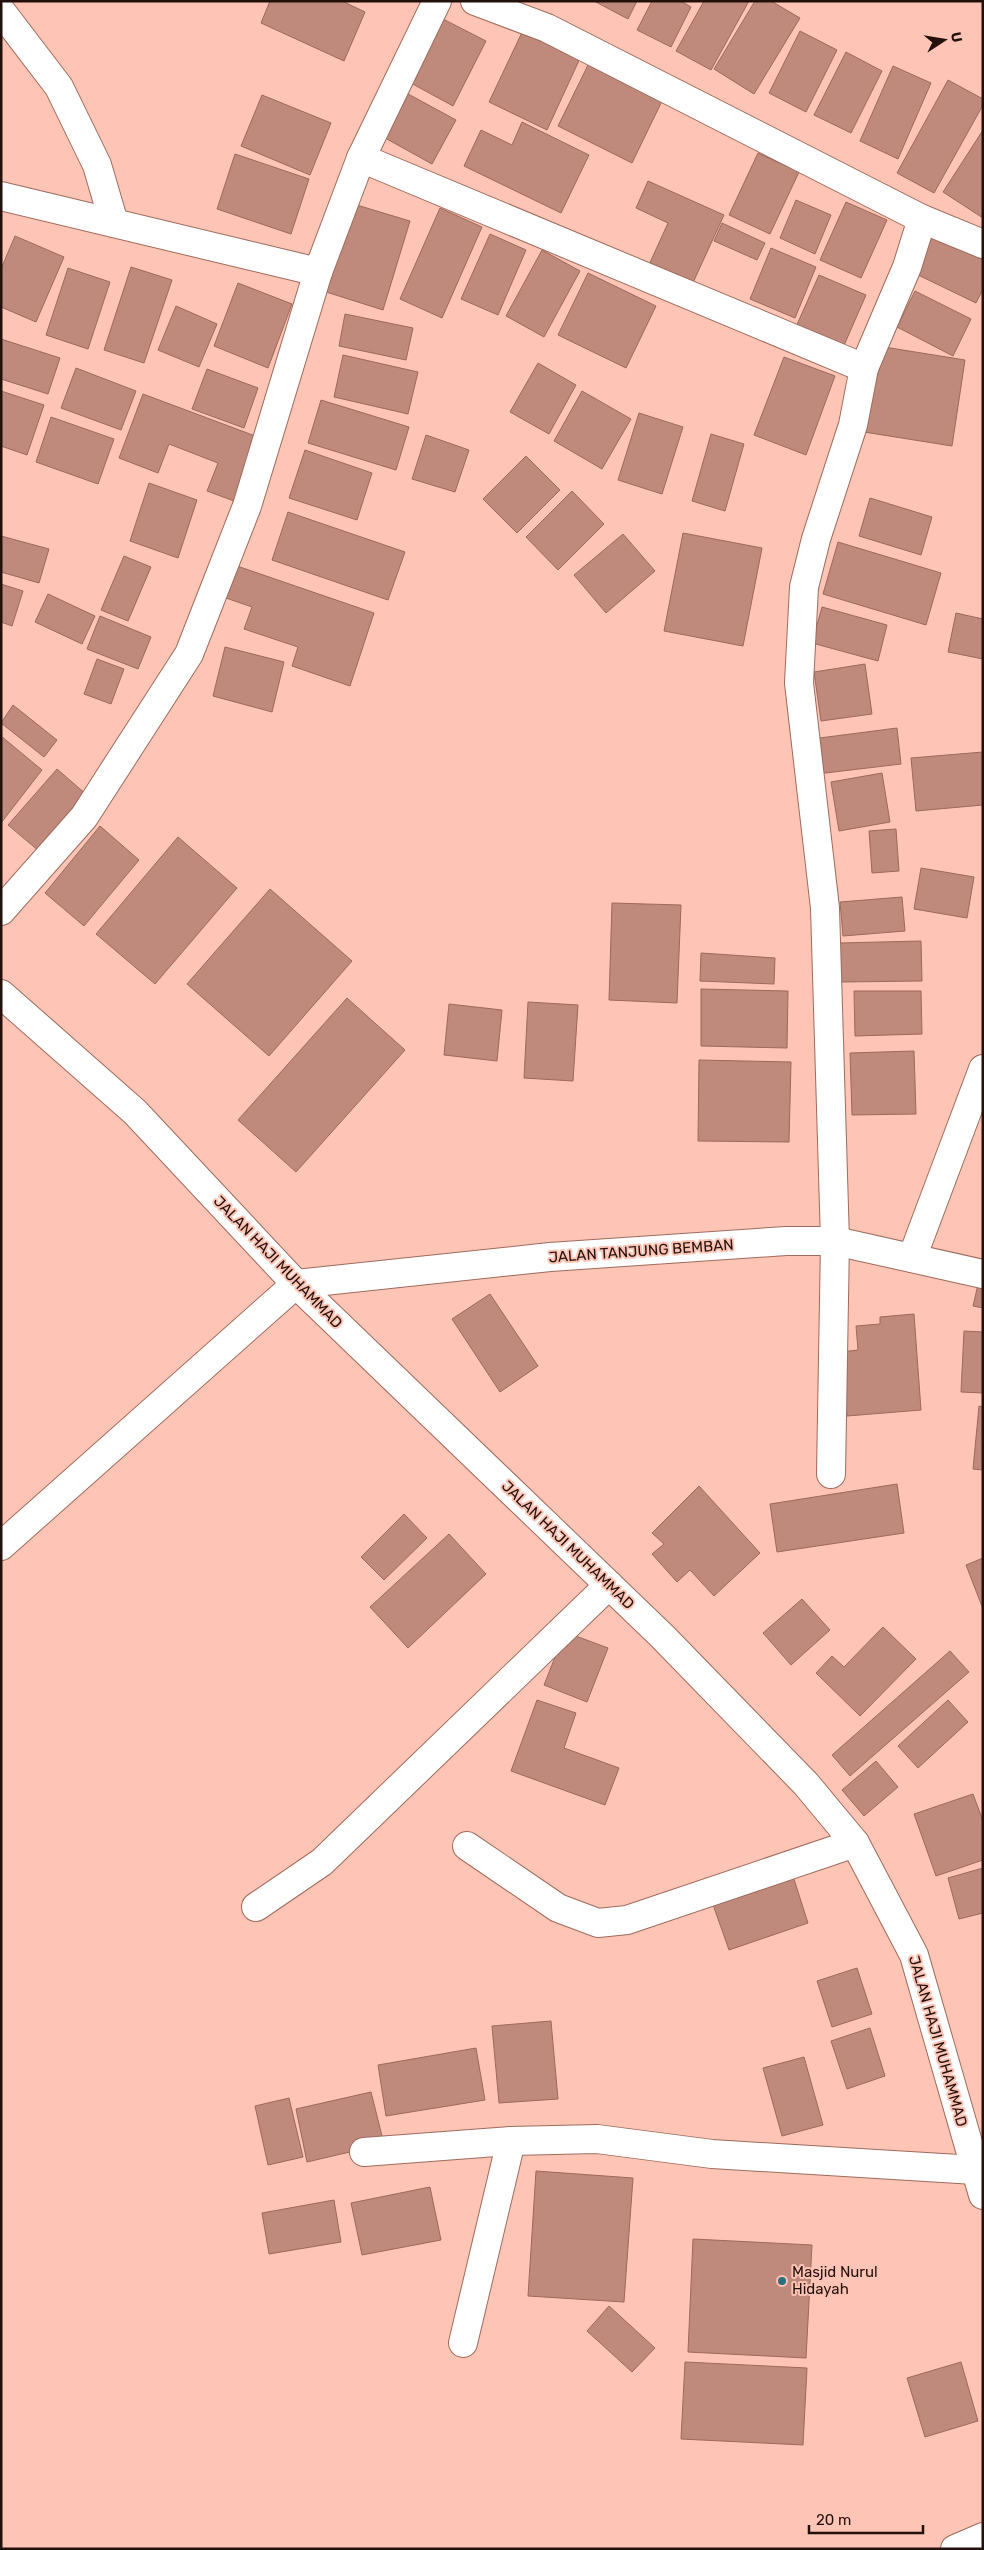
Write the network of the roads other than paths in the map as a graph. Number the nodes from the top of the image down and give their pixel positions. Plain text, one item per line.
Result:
1 (437, 1) edge
2 (475, 1) edge
3 (1, 11) edge
4 (361, 158) junction
5 (1, 196) edge
6 (922, 219) junction
7 (114, 224) junction
8 (983, 244) edge
9 (318, 272) junction
10 (864, 368) junction
11 (1, 910) edge
12 (1, 994) edge
13 (983, 1069) edge
14 (835, 1241) junction
15 (912, 1258) junction
16 (983, 1274) edge
17 (296, 1284) junction
18 (831, 1474) dead end
19 (1, 1546) edge
20 (609, 1585) junction
21 (855, 1843) junction
22 (467, 1846) dead end
23 (256, 1907) dead end
24 (511, 2141) junction
25 (364, 2152) dead end
26 (979, 2182) edge
27 (463, 2343) dead end
28 (983, 2537) edge
29 (955, 2549) edge

1 - 4 street
2 - 6 street
3 - 7 street
4 - 9 street
4 - 10 street
5 - 7 street
6 - 8 street
6 - 10 street
7 - 9 street
9 - 11 street
10 - 14 street
12 - 17 street, JALAN HAJI MUHAMMAD
13 - 15 street
14 - 15 street, JALAN TANJUNG BEMBAN
14 - 17 street, JALAN TANJUNG BEMBAN
14 - 18 street
15 - 16 street, JALAN TANJUNG BEMBAN
17 - 19 street
17 - 20 street, JALAN HAJI MUHAMMAD
20 - 21 street, JALAN HAJI MUHAMMAD
20 - 23 street
21 - 22 street
21 - 26 street, JALAN HAJI MUHAMMAD
24 - 25 street
24 - 26 street
24 - 27 street
28 - 29 street

